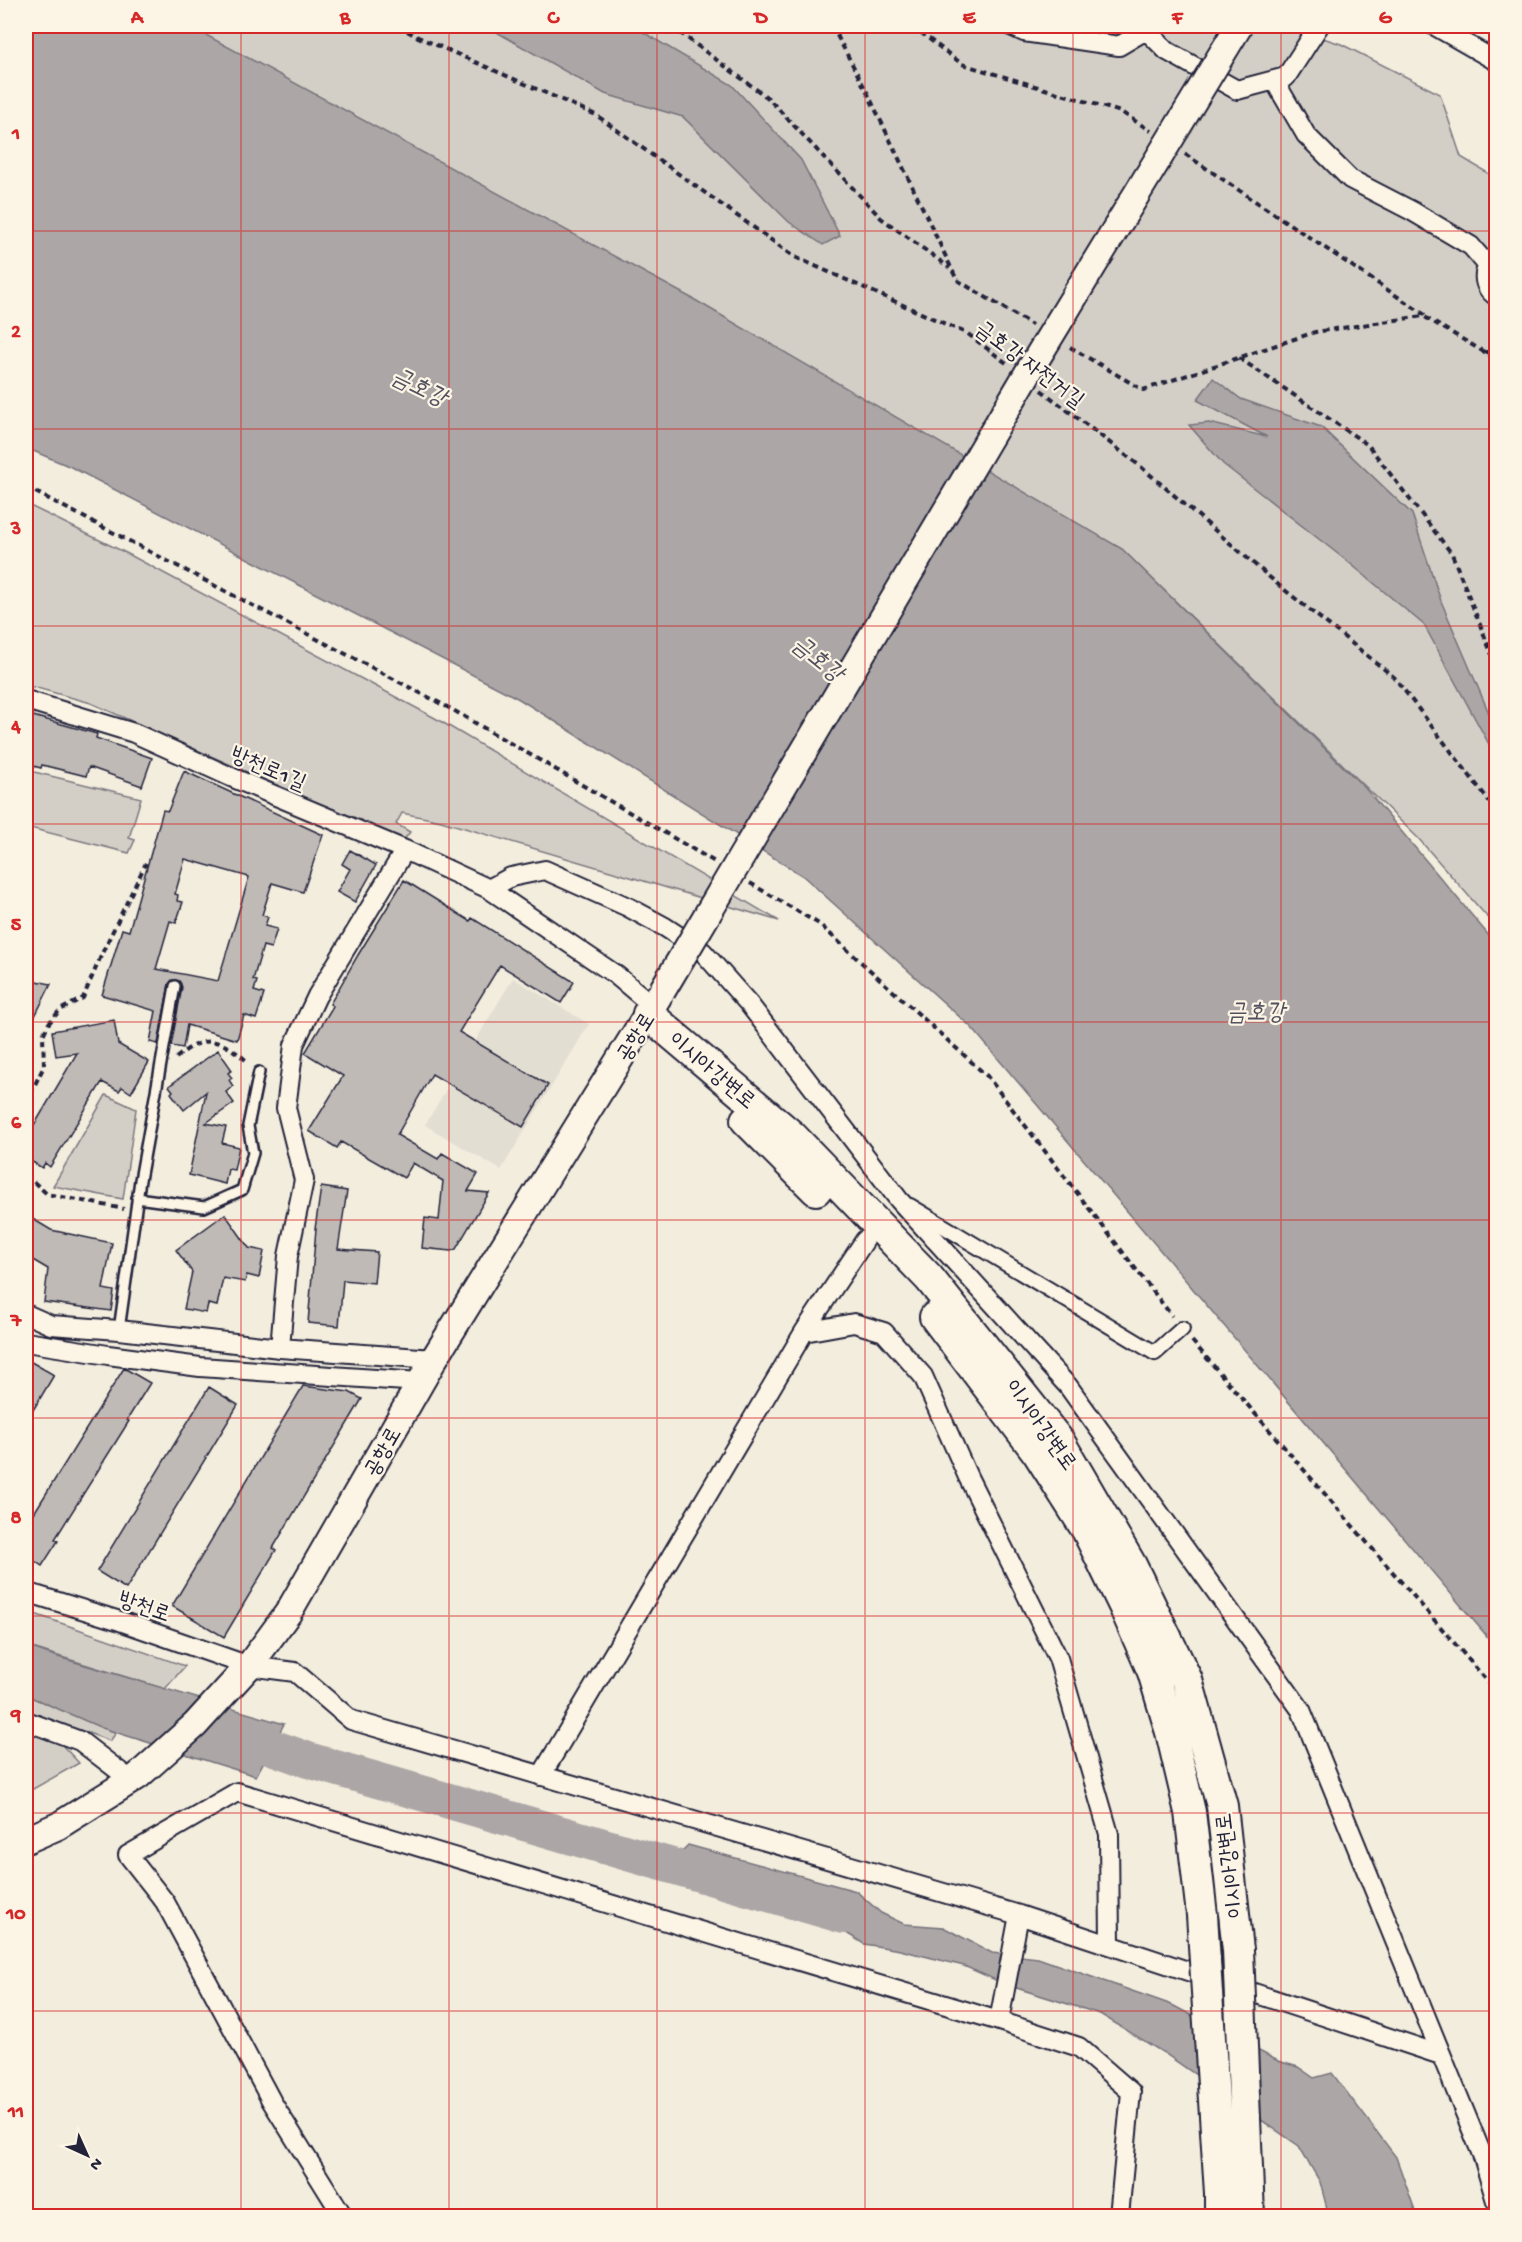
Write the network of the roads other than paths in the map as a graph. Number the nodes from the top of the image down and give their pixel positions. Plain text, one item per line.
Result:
1 (1011, 26) edge
2 (1239, 26) edge
3 (1319, 26) edge
4 (1435, 26) edge
5 (1147, 28) edge
6 (1497, 61) edge
7 (1274, 81) junction
8 (1492, 263) edge
9 (1497, 296) edge
10 (26, 700) edge
11 (405, 850) junction
12 (489, 889) junction
13 (175, 986) dead end
14 (650, 1010) junction
15 (259, 1072) road end
16 (137, 1198) junction
17 (899, 1200) junction
18 (865, 1240) junction
19 (26, 1314) edge
20 (1182, 1329) road end
21 (119, 1330) junction
22 (804, 1332) junction
23 (26, 1342) edge
24 (280, 1348) junction
25 (434, 1359) junction
26 (420, 1382) junction
27 (26, 1592) edge
28 (249, 1666) junction
29 (26, 1721) edge
30 (541, 1776) junction
31 (132, 1781) junction
32 (26, 1840) edge
33 (1019, 1916) junction
34 (1110, 1945) junction
35 (999, 2020) junction
36 (1441, 2055) junction
37 (1497, 2201) edge
38 (1234, 2204) edge
39 (343, 2217) edge
40 (1119, 2217) edge

1 - 5 street
2 - 14 main road, 공항로, bridge
3 - 7 street
4 - 6 street
5 - 7 street
7 - 8 street
8 - 9 street
10 - 11 street, 방천로1길
11 - 12 street, 방천로1길
11 - 24 street
12 - 14 street, 방천로1길
12 - 17 street
13 - 16 lane
14 - 18 highway, 이시아강변로
14 - 25 main road, 공항로
14 - 38 highway, 이시아강변로, bridge
15 - 16 lane
16 - 21 lane
17 - 20 street
17 - 36 street
18 - 22 street
18 - 38 highway, 이시아강변로, bridge
19 - 21 street
21 - 24 street
22 - 30 street
22 - 34 street
23 - 26 street
24 - 25 street
25 - 26 main road, 공항로
26 - 28 main road, 공항로
27 - 28 street, 방천로
28 - 30 street, 방천로
28 - 31 main road, 공항로
29 - 31 street
30 - 33 street, 방천로
31 - 32 main road, 공항로
33 - 34 street, 방천로
33 - 35 street
34 - 36 street, 방천로
35 - 39 street
35 - 40 street
36 - 37 street

